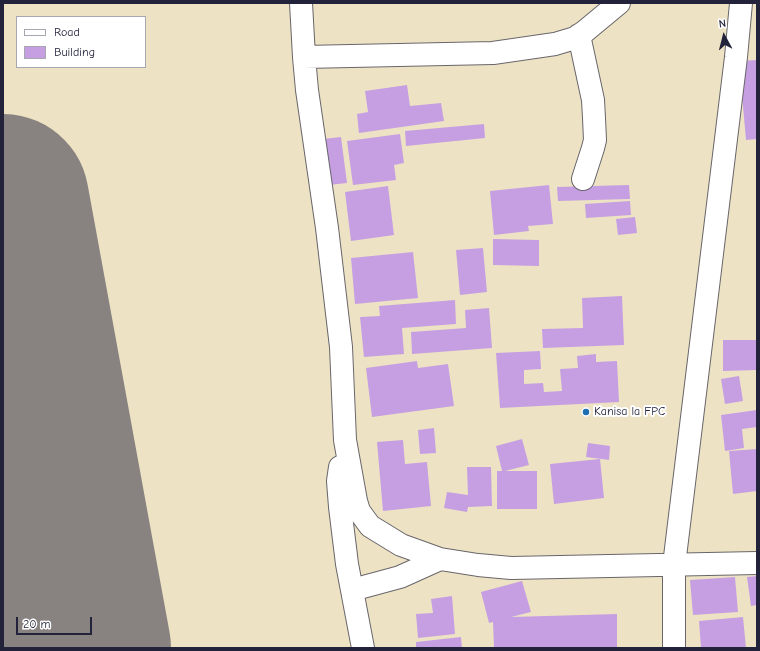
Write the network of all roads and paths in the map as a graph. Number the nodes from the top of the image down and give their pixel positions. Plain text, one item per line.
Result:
1 (301, 3) edge
2 (619, 3) edge
3 (741, 3) edge
4 (580, 35) junction
5 (304, 57) junction
6 (583, 179) dead end
7 (345, 440) junction
8 (440, 559) junction
9 (757, 562) edge
10 (674, 565) junction
11 (352, 590) junction
12 (363, 648) edge
13 (674, 648) edge

1 - 5 street
2 - 4 street
3 - 10 street
4 - 5 street
4 - 6 street
5 - 7 street
7 - 8 street
7 - 11 street
8 - 10 street
8 - 11 street
9 - 10 street
10 - 13 street
11 - 12 street

